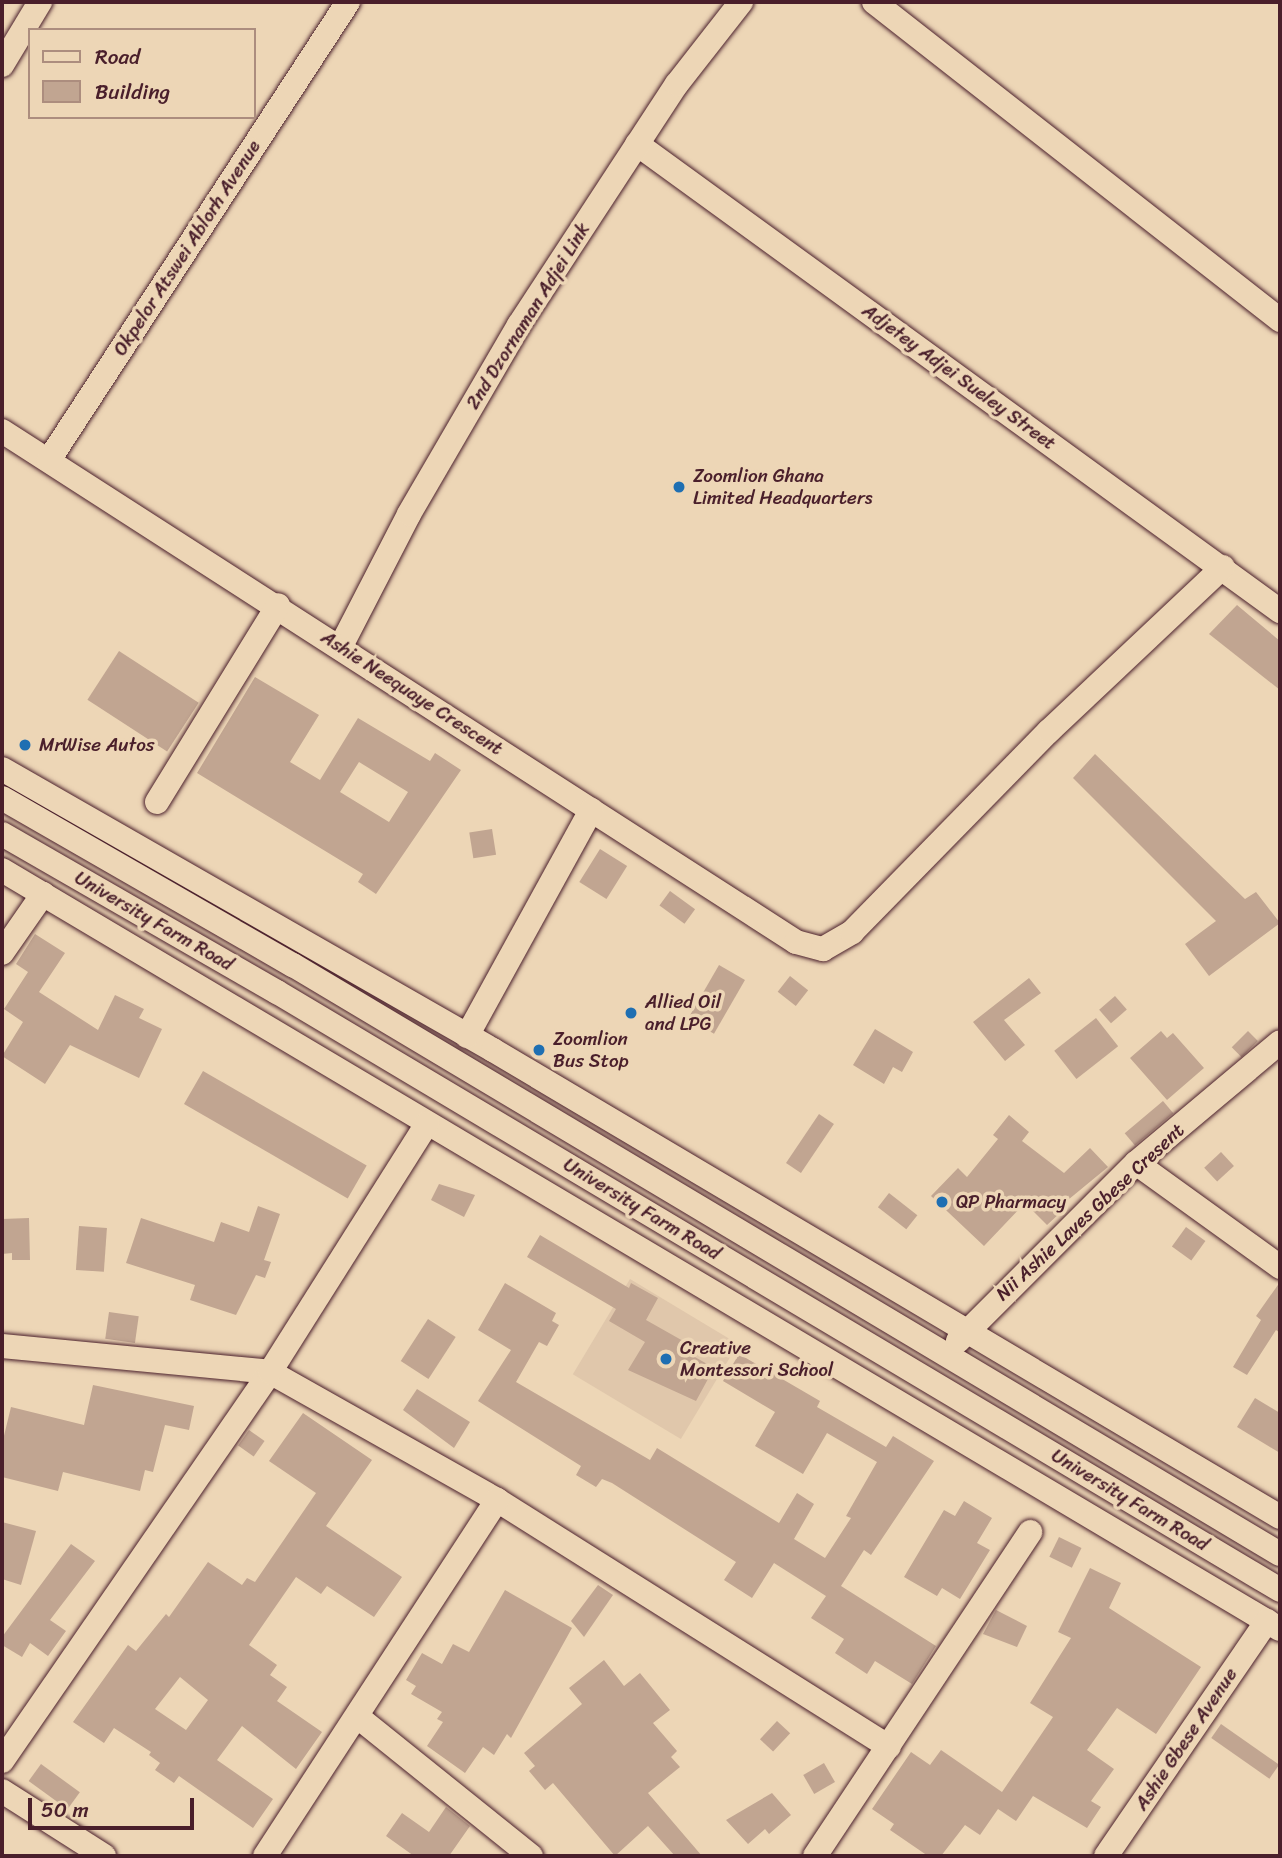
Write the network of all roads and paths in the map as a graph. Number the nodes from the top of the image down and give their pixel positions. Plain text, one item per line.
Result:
1 (40, 2) edge
2 (348, 2) edge
3 (741, 2) edge
4 (874, 2) edge
5 (2, 65) edge
6 (637, 144) junction
7 (1280, 320) edge
8 (2, 431) edge
9 (49, 460) junction
10 (1223, 568) junction
11 (278, 605) junction
12 (1280, 611) edge
13 (341, 646) junction
14 (2, 769) edge
15 (2, 798) edge
16 (157, 802) dead end
17 (591, 810) junction
18 (2, 834) edge
19 (2, 870) edge
20 (43, 894) junction
21 (2, 953) edge
22 (467, 1036) junction
23 (1280, 1042) edge
24 (427, 1124) junction
25 (1136, 1164) junction
26 (1280, 1267) edge
27 (967, 1330) junction
28 (2, 1346) edge
29 (946, 1354) junction
30 (270, 1372) junction
31 (926, 1378) junction
32 (497, 1500) junction
33 (1280, 1517) edge
34 (1030, 1532) dead end
35 (1280, 1554) edge
36 (1280, 1590) edge
37 (1274, 1625) edge
38 (358, 1717) junction
39 (890, 1747) junction
40 (2, 1761) edge
41 (2, 1791) edge
42 (104, 1856) edge
43 (265, 1856) edge
44 (531, 1856) edge
45 (815, 1856) edge
46 (1106, 1856) edge

1 - 5 street
2 - 9 street, Okpelor Atswei Ablorh Avenue
3 - 6 street, 2nd Dzornaman Adjei Link
4 - 7 street
6 - 10 street, Adjetey Adjei Sueley Street
6 - 13 street, 2nd Dzornaman Adjei Link
8 - 9 street, Ashie Neequaye Crescent
9 - 11 street, Ashie Neequaye Crescent
10 - 12 street, Adjetey Adjei Sueley Street
10 - 17 street, Ashie Neequaye Crescent
11 - 13 street, Ashie Neequaye Crescent
11 - 16 street
13 - 17 street, Ashie Neequaye Crescent
14 - 22 street
15 - 29 street, University Farm Road
17 - 22 street
18 - 31 street, University Farm Road
19 - 20 street
20 - 21 street
20 - 24 street
22 - 27 street
23 - 25 street, Nii Ashie Laves Gbese Cresent
24 - 30 street
24 - 37 street
25 - 26 street
25 - 27 street, Nii Ashie Laves Gbese Cresent
27 - 29 street, Nii Ashie Laves Gbese Cresent
27 - 33 street
28 - 30 street
29 - 31 street, Nii Ashie Laves Gbese Cresent
29 - 35 street, University Farm Road
30 - 32 street
30 - 40 street
31 - 36 street, University Farm Road
32 - 38 street
32 - 39 street
34 - 39 street
37 - 46 street, Ashie Gbese Avenue
38 - 43 street
38 - 44 street
39 - 45 street
41 - 42 street

